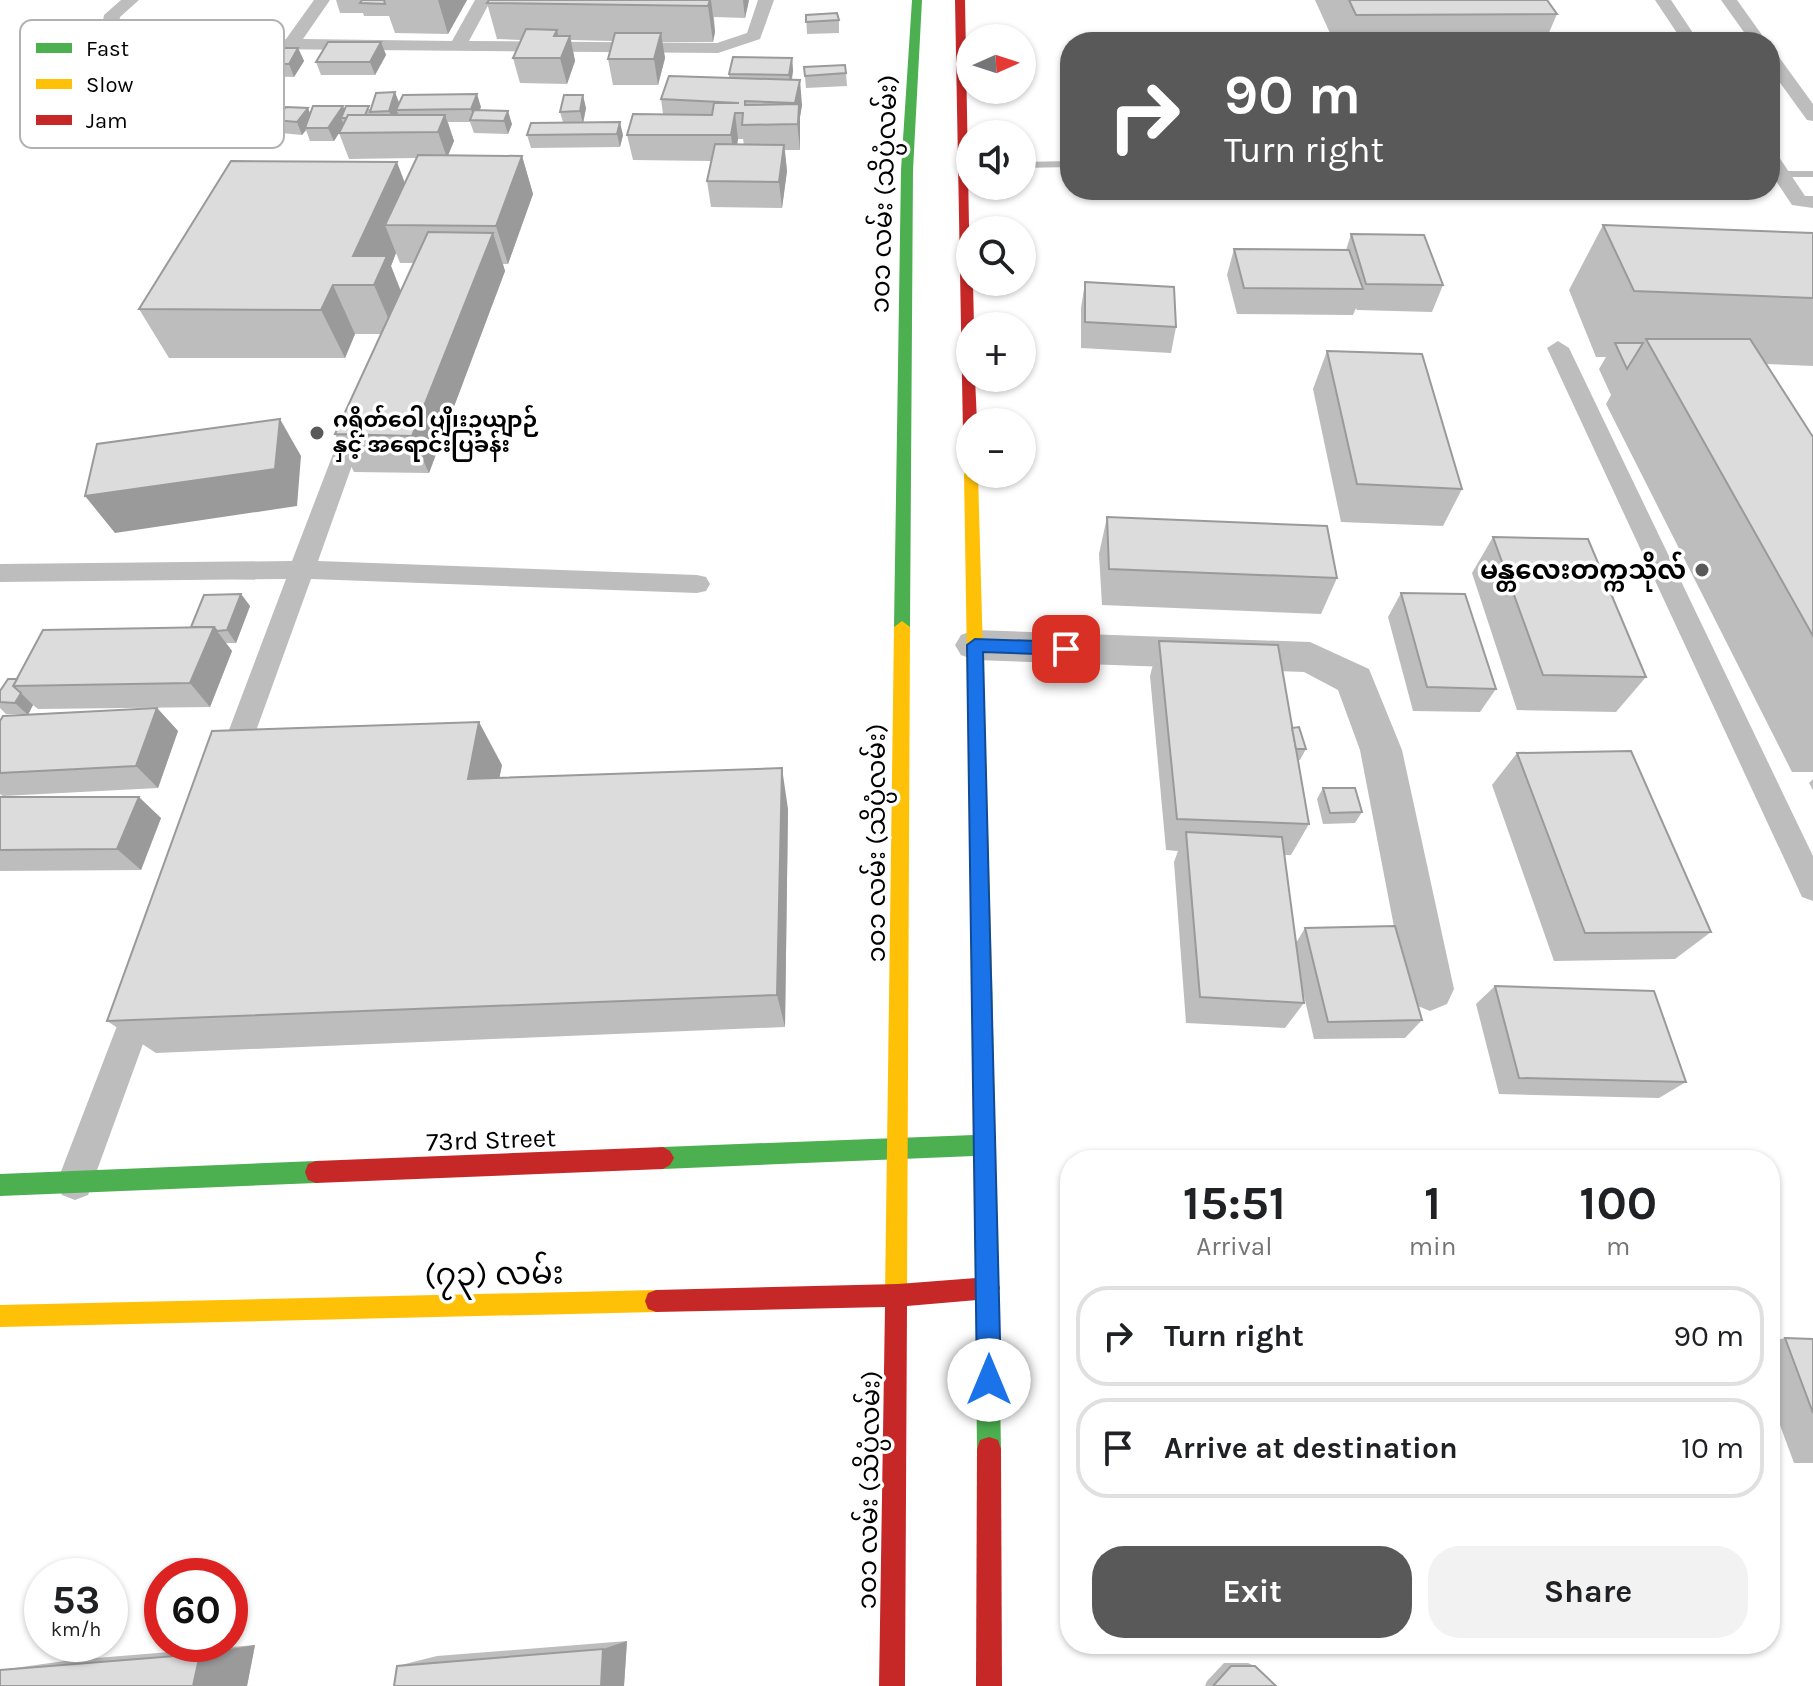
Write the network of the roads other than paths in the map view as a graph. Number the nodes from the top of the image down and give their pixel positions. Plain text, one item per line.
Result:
1 (131, 0) edge
2 (322, 0) edge
3 (483, 0) edge
4 (766, 0) edge
5 (917, 0) edge
6 (960, 0) edge
7 (1663, 0) edge
8 (1729, 0) edge
9 (111, 20) edge
10 (1684, 32) edge
11 (1752, 32) edge
12 (284, 44) edge
13 (291, 44) junction
14 (458, 45) junction
15 (1780, 71) edge
16 (1813, 116) edge
17 (1780, 173) edge
18 (1813, 202) edge
19 (1558, 348) dead end
20 (362, 405) edge
21 (969, 408) edge
22 (971, 488) edge
23 (302, 570) junction
24 (0, 573) edge
25 (697, 584) dead end
26 (975, 645) junction
27 (219, 794) edge
28 (1813, 888) edge
29 (153, 973) edge
30 (1430, 989) dead end
31 (984, 1145) junction
32 (899, 1150) junction
33 (75, 1182) junction
34 (0, 1185) edge
35 (989, 1288) junction
36 (898, 1295) junction
37 (0, 1316) edge
38 (892, 1686) edge
39 (989, 1686) edge

1 - 9 lane
2 - 13 lane
3 - 14 lane
4 - 14 lane
5 - 32 main road, ၁၀၁ လမ်း (သိပ္ပံလမ်း)
6 - 21 main road
7 - 10 lane
8 - 11 lane
12 - 13 lane
13 - 14 lane
15 - 16 lane
17 - 18 lane
19 - 28 lane
20 - 23 lane
22 - 26 main road
23 - 24 lane
23 - 25 lane
23 - 27 lane
26 - 30 street
26 - 31 main road
29 - 33 lane
31 - 32 main road, 73rd Street
31 - 35 main road
32 - 33 main road, 73rd Street
32 - 36 main road, ၁၀၁ လမ်း (သိပ္ပံလမ်း)
33 - 34 main road, 73rd Street
35 - 36 main road, (၇၃) လမ်း
35 - 39 main road
36 - 37 main road, (၇၃) လမ်း
36 - 38 main road, ၁၀၁ လမ်း (သိပ္ပံလမ်း)

